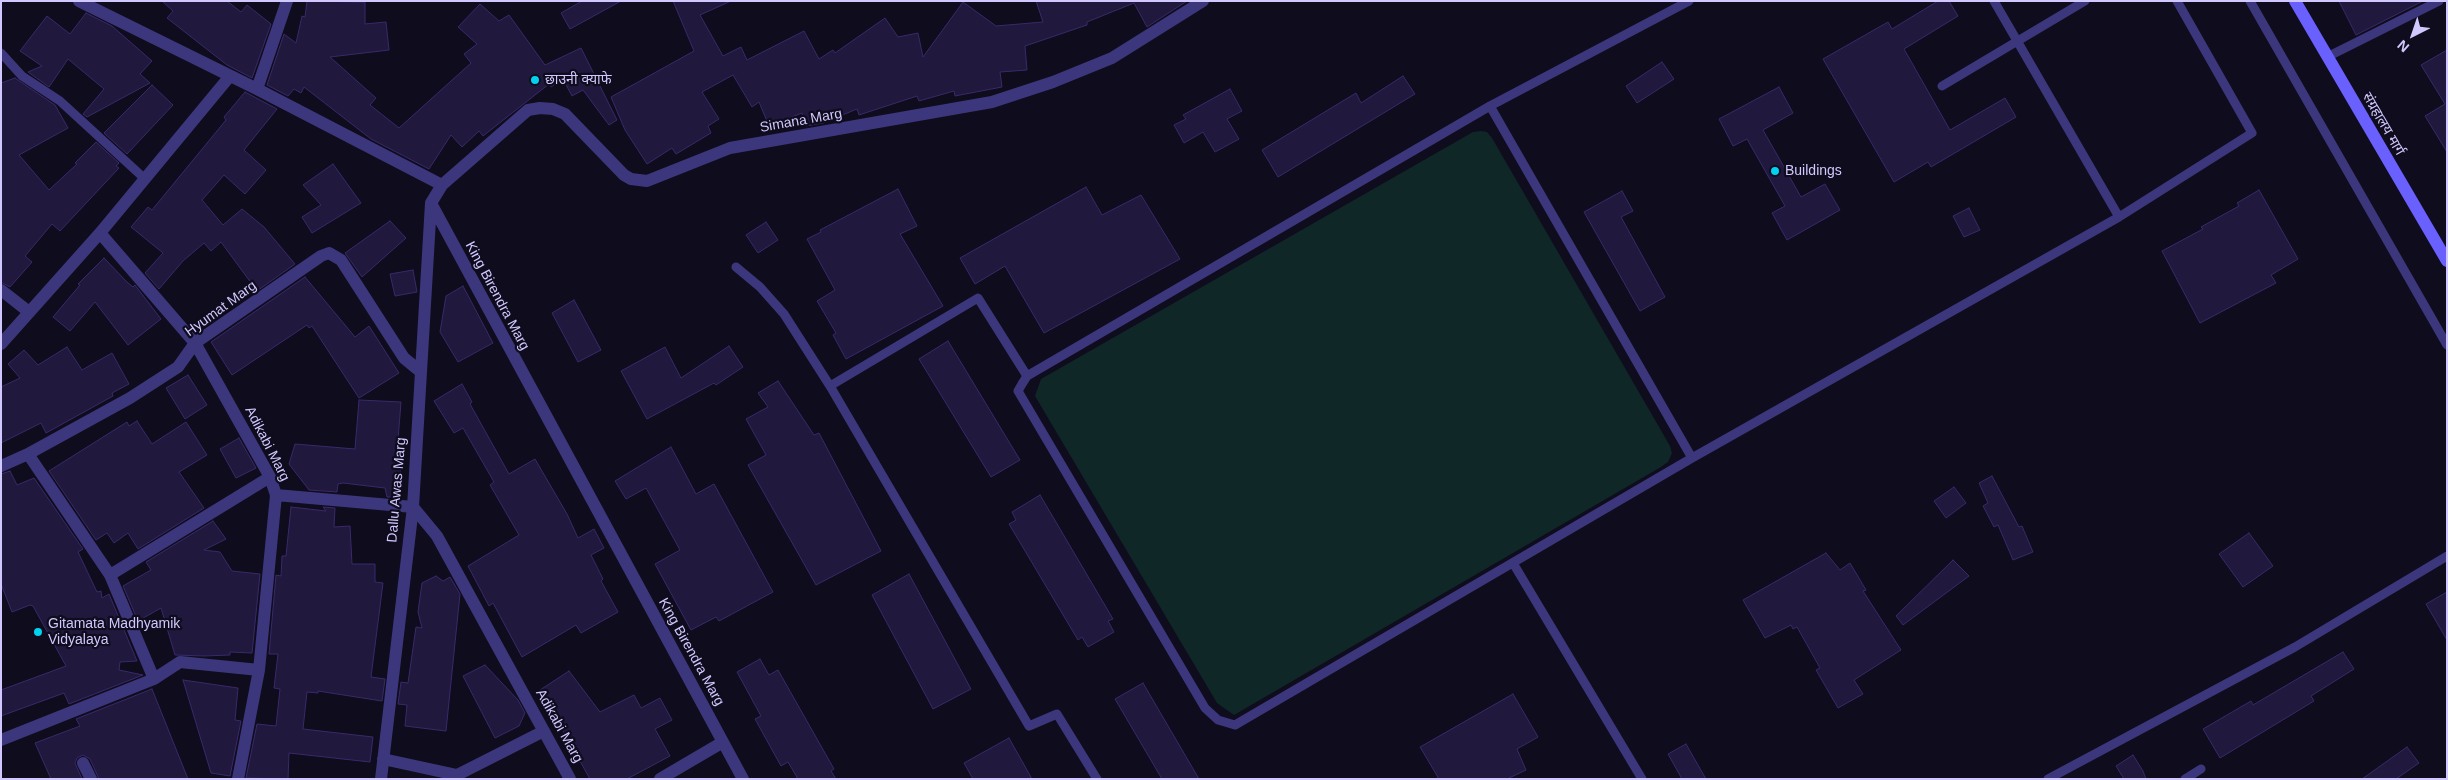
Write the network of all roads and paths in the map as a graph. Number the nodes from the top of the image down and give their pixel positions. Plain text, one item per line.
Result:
1 (79, 1) edge
2 (287, 1) edge
3 (1203, 1) edge
4 (1689, 1) edge
5 (1994, 1) edge
6 (2085, 1) edge
7 (2177, 1) edge
8 (2250, 1) edge
9 (2295, 1) edge
10 (2439, 1) edge
11 (2017, 41) junction
12 (1, 53) edge
13 (2327, 57) junction
14 (230, 76) junction
15 (1942, 86) dead end
16 (257, 89) junction
17 (1490, 106) junction
18 (144, 179) junction
19 (442, 185) junction
20 (431, 203) junction
21 (2119, 217) junction
22 (100, 233) junction
23 (2447, 261) edge
24 (736, 267) dead end
25 (1, 290) edge
26 (30, 312) junction
27 (195, 343) junction
28 (1, 344) edge
29 (2447, 345) edge
30 (421, 372) junction
31 (1027, 376) junction
32 (830, 386) junction
33 (28, 454) junction
34 (1692, 458) junction
35 (1, 466) edge
36 (270, 477) junction
37 (276, 494) junction
38 (412, 507) junction
39 (2447, 556) edge
40 (1513, 563) junction
41 (110, 574) junction
42 (259, 670) junction
43 (154, 679) junction
44 (544, 730) junction
45 (1, 740) edge
46 (724, 742) junction
47 (383, 759) junction
48 (83, 763) dead end
49 (2201, 769) dead end
50 (91, 779) edge
51 (238, 779) edge
52 (381, 779) edge
53 (570, 779) edge
54 (660, 779) edge
55 (744, 779) edge
56 (1097, 779) edge
57 (1642, 779) edge
58 (2048, 779) edge
59 (2185, 779) edge

1 - 14 street
2 - 16 street
3 - 19 street, Simana Marg
4 - 17 lane
5 - 11 lane
6 - 11 lane
7 - 21 lane
8 - 29 lane
9 - 13 main road, संग्रहालय मार्ग
10 - 13 lane
11 - 15 lane
11 - 21 lane
12 - 18 lane
13 - 23 main road, संग्रहालय मार्ग
14 - 16 street
14 - 18 street
16 - 19 street
17 - 31 lane
17 - 34 lane
18 - 22 street
19 - 20 street
20 - 30 street, Dallu Awas Marg
20 - 46 street, King Birendra Marg
21 - 34 lane
22 - 26 street
22 - 27 street, Adikabi Marg
24 - 32 lane
25 - 26 street
26 - 28 street
27 - 30 street, Hyumat Marg
27 - 33 street, Hyumat Marg
27 - 36 street, Adikabi Marg
30 - 38 street, Dallu Awas Marg
31 - 32 lane
31 - 40 lane
32 - 56 lane
33 - 35 street, Hyumat Marg
33 - 41 street
34 - 40 lane
36 - 37 street, Adikabi Marg
36 - 41 street
37 - 38 street, Adikabi Marg
37 - 42 street
38 - 44 street, Adikabi Marg
38 - 47 street, Dallu Awas Marg
39 - 58 lane
40 - 57 lane
41 - 43 street
42 - 43 street
42 - 51 street
43 - 45 street
44 - 47 street
44 - 53 street, Adikabi Marg
46 - 54 street
46 - 55 street, King Birendra Marg
47 - 52 street, Dallu Awas Marg
48 - 50 street
49 - 59 lane

